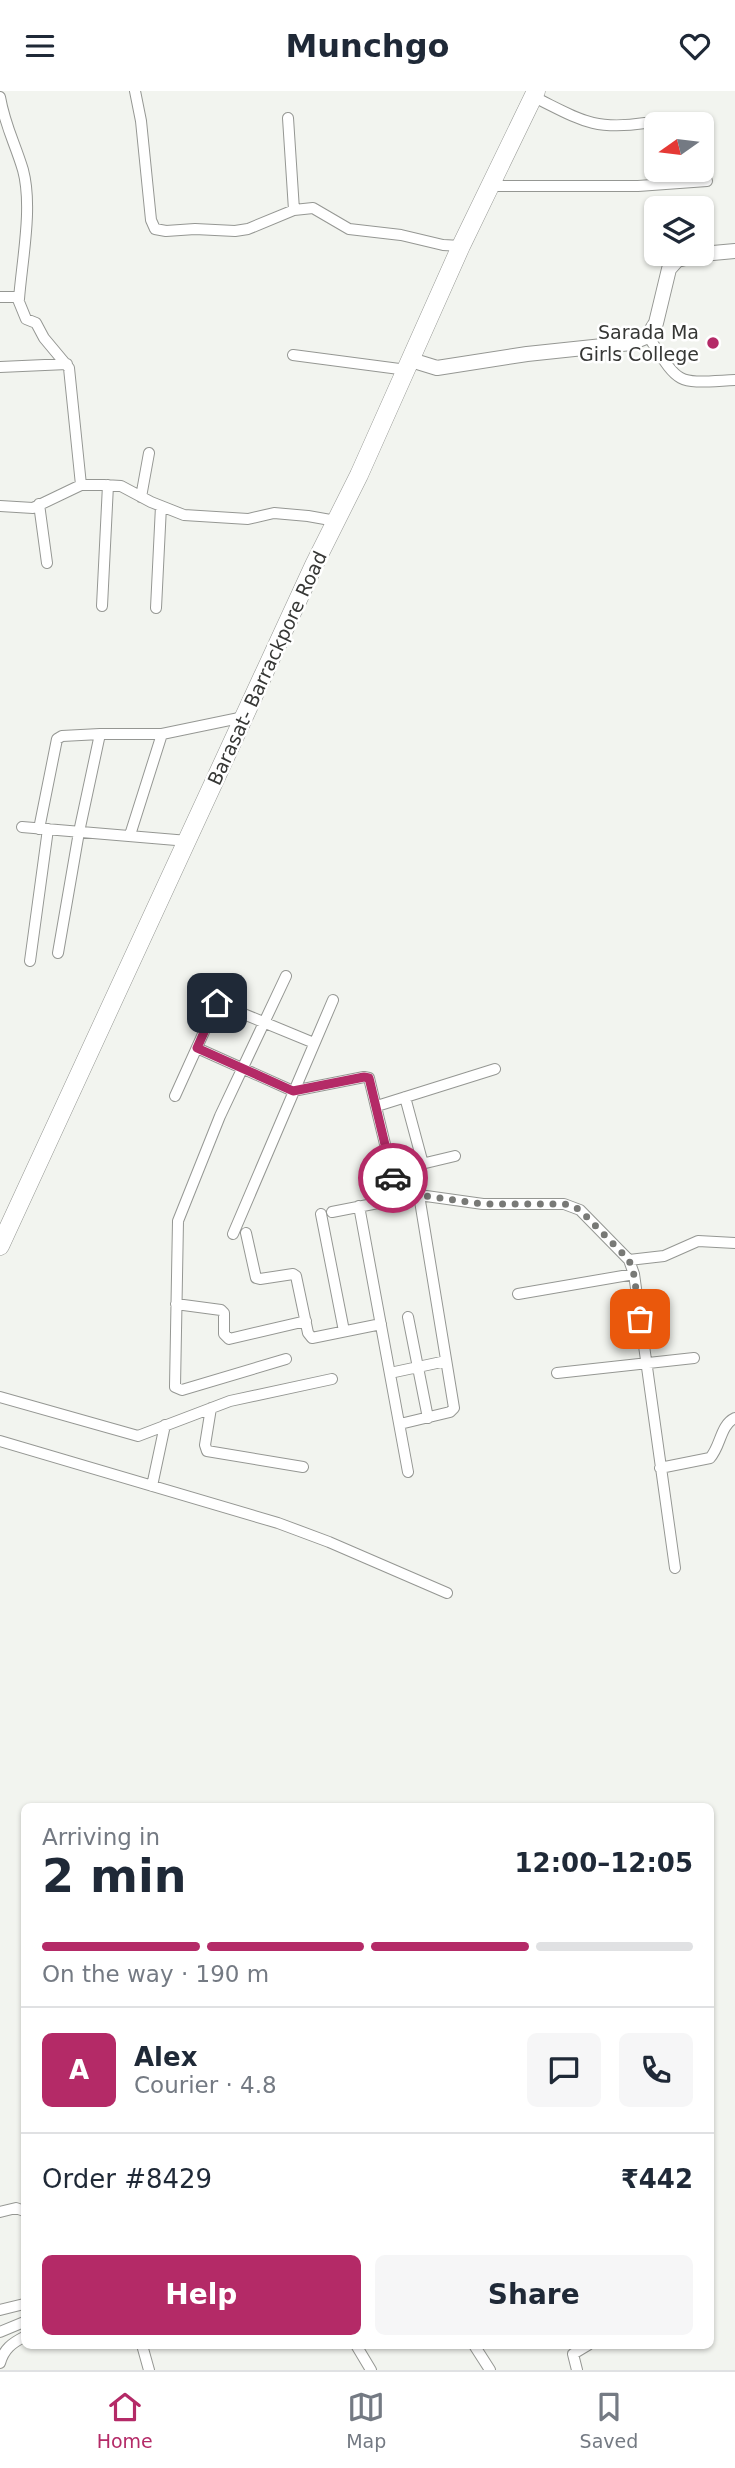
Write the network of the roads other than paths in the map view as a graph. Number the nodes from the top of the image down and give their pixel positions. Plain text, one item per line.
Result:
1 (135, 91) edge
2 (535, 94) edge
3 (0, 97) edge
4 (288, 118) dead end
5 (644, 123) edge
6 (693, 182) edge
7 (489, 186) junction
8 (294, 210) junction
9 (461, 246) junction
10 (735, 251) edge
11 (714, 253) edge
12 (672, 266) edge
13 (0, 297) edge
14 (19, 299) junction
15 (648, 336) junction
16 (293, 355) dead end
17 (67, 364) junction
18 (409, 365) junction
19 (0, 367) edge
20 (735, 380) edge
21 (149, 453) dead end
22 (81, 485) junction
23 (108, 485) junction
24 (141, 497) junction
25 (39, 504) junction
26 (0, 506) edge
27 (161, 506) junction
28 (336, 521) junction
29 (47, 562) dead end
30 (102, 606) dead end
31 (156, 608) dead end
32 (244, 717) junction
33 (100, 734) junction
34 (162, 734) junction
35 (22, 827) dead end
36 (43, 829) junction
37 (79, 831) junction
38 (130, 835) junction
39 (188, 841) junction
40 (58, 953) dead end
41 (30, 961) dead end
42 (286, 976) dead end
43 (333, 1000) dead end
44 (264, 1023) junction
45 (314, 1043) junction
46 (197, 1048) junction
47 (241, 1067) junction
48 (495, 1069) dead end
49 (293, 1091) junction
50 (175, 1096) dead end
51 (405, 1097) junction
52 (377, 1105) junction
53 (455, 1156) dead end
54 (422, 1164) junction
55 (392, 1171) junction
56 (419, 1195) junction
57 (398, 1198) junction
58 (359, 1206) junction
59 (246, 1233) dead end
60 (233, 1234) dead end
61 (1, 1243) edge
62 (735, 1243) edge
63 (629, 1260) junction
64 (634, 1275) junction
65 (518, 1294) dead end
66 (176, 1304) junction
67 (408, 1317) dead end
68 (306, 1321) junction
69 (381, 1324) junction
70 (344, 1331) junction
71 (694, 1358) dead end
72 (286, 1359) dead end
73 (446, 1361) junction
74 (646, 1363) junction
75 (418, 1367) junction
76 (390, 1373) junction
77 (557, 1373) dead end
78 (332, 1378) dead end
79 (0, 1397) edge
80 (211, 1408) junction
81 (428, 1417) junction
82 (735, 1418) edge
83 (400, 1424) junction
84 (166, 1425) junction
85 (0, 1441) edge
86 (303, 1467) dead end
87 (660, 1468) junction
88 (408, 1472) dead end
89 (152, 1486) junction
90 (675, 1568) dead end
91 (447, 1593) dead end
92 (21, 2210) edge
93 (0, 2212) edge
94 (21, 2305) edge
95 (0, 2310) edge
96 (21, 2323) edge
97 (0, 2332) edge
98 (21, 2339) edge
99 (143, 2349) edge
100 (358, 2349) edge
101 (477, 2349) edge
102 (582, 2349) edge
103 (0, 2363) edge
104 (149, 2370) edge
105 (371, 2370) edge
106 (490, 2370) edge
107 (577, 2370) edge

1 - 8 street
2 - 5 street
2 - 7 main road, Barasat- Barrackpore Road
3 - 14 street
4 - 8 street
6 - 7 street
7 - 9 main road, Barasat- Barrackpore Road
8 - 9 street
9 - 18 main road, Barasat- Barrackpore Road
10 - 11 street
12 - 15 street
13 - 14 street
14 - 17 street
15 - 18 street
15 - 20 street
16 - 18 street
17 - 19 street
17 - 22 street
18 - 28 main road, Barasat- Barrackpore Road
21 - 24 street
22 - 23 street
22 - 25 street
23 - 24 street
23 - 30 street
24 - 27 street
25 - 26 street
25 - 29 street
27 - 28 street
27 - 31 street
28 - 32 main road, Barasat- Barrackpore Road
32 - 34 street
32 - 39 main road, Barasat- Barrackpore Road
33 - 34 street
33 - 36 street
33 - 37 street
34 - 38 street
35 - 36 street
36 - 37 street
36 - 41 street
37 - 38 street
37 - 40 street
38 - 39 street
39 - 61 main road, Barasat- Barrackpore Road
42 - 44 street
43 - 45 street
44 - 45 street
44 - 46 street
44 - 47 street
45 - 49 street
46 - 47 street
46 - 50 street
47 - 49 street
47 - 66 street
48 - 51 street
49 - 52 street
49 - 60 street
51 - 52 street
51 - 54 street
52 - 55 street
53 - 54 street
54 - 55 street
55 - 57 street
56 - 57 street
56 - 63 street
56 - 73 street
57 - 58 street
58 - 69 street
58 - 70 street
59 - 68 street
62 - 63 street
63 - 64 street
64 - 65 street
64 - 74 street
66 - 68 street
66 - 72 street
67 - 75 street
68 - 70 street
69 - 70 street
69 - 76 street
71 - 74 street
73 - 75 street
73 - 81 street
74 - 77 street
74 - 87 street
75 - 76 street
75 - 81 street
76 - 83 street
78 - 80 street
79 - 84 street
80 - 84 street
80 - 86 street
81 - 83 street
82 - 87 street
83 - 88 street
84 - 89 street
85 - 89 street
87 - 90 street
89 - 91 street
92 - 93 street
94 - 95 street
96 - 97 street
98 - 103 street
99 - 104 street
100 - 105 street
101 - 106 street
102 - 107 street

